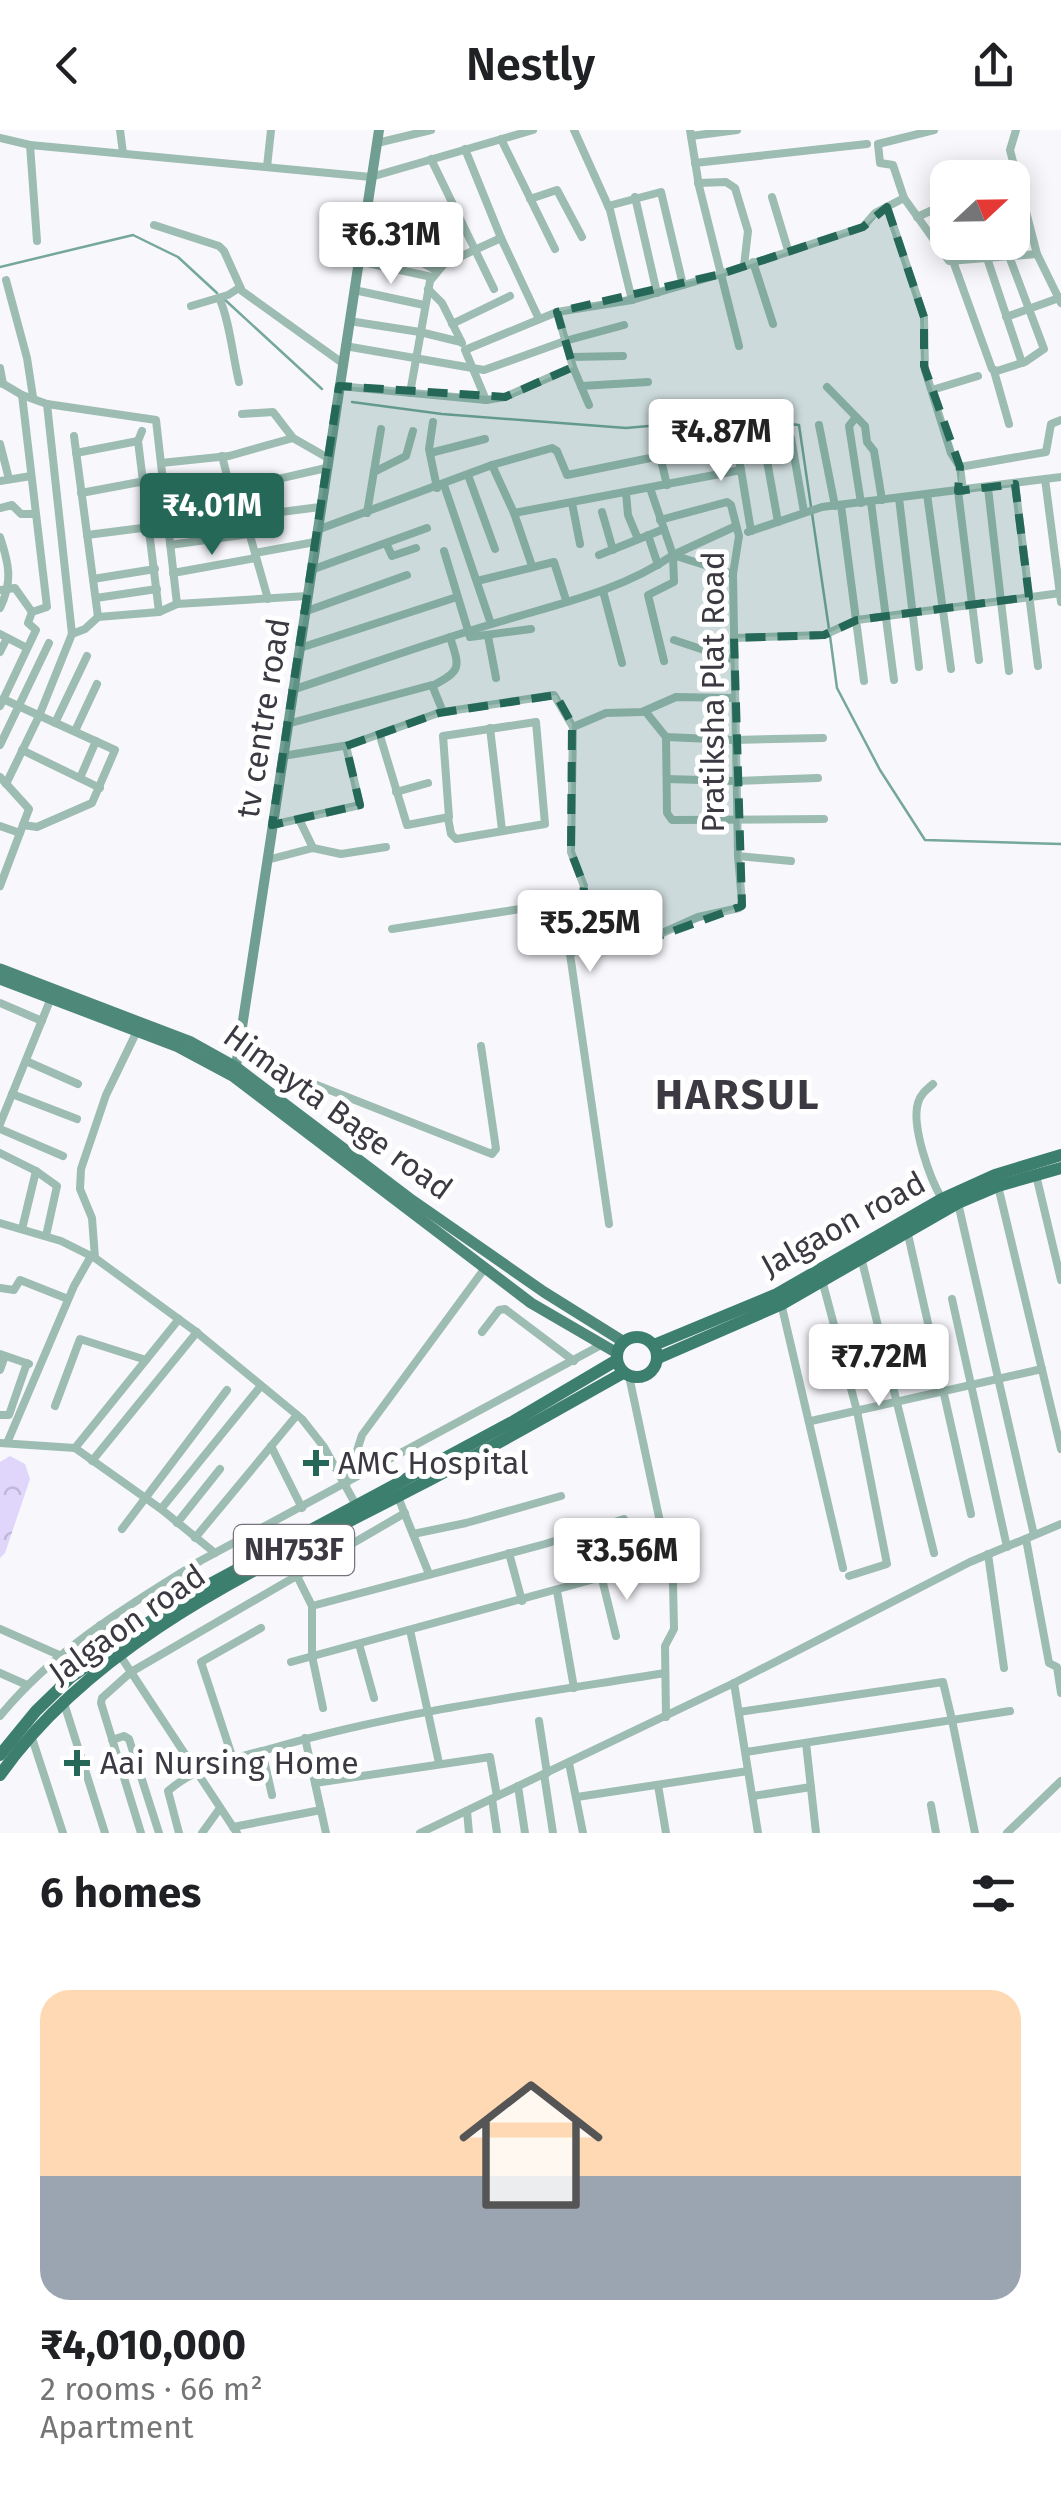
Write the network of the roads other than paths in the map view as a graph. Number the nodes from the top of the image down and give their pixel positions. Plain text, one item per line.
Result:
1 (120, 130) edge
2 (271, 130) edge
3 (379, 130) edge
4 (430, 130) edge
5 (534, 130) edge
6 (574, 130) edge
7 (737, 130) edge
8 (864, 130) edge
9 (934, 130) edge
10 (1016, 130) edge
11 (691, 133) edge
12 (0, 138) edge
13 (501, 139) junction
14 (376, 143) junction
15 (30, 144) junction
16 (872, 144) junction
17 (465, 149) junction
18 (122, 153) junction
19 (431, 159) junction
20 (695, 163) junction
21 (267, 167) junction
22 (371, 177) junction
23 (698, 182) junction
24 (635, 198) junction
25 (772, 198) dead end
26 (904, 198) junction
27 (530, 200) junction
28 (608, 206) junction
29 (887, 207) junction
30 (930, 211) edge
31 (366, 212) junction
32 (917, 217) junction
33 (154, 225) dead end
34 (582, 237) dead end
35 (501, 238) junction
36 (37, 241) dead end
37 (555, 249) dead end
38 (474, 250) junction
39 (788, 250) junction
40 (1030, 254) edge
41 (1037, 254) junction
42 (965, 260) edge
43 (988, 260) edge
44 (1011, 260) edge
45 (358, 261) junction
46 (954, 261) junction
47 (748, 264) junction
48 (435, 274) junction
49 (721, 274) junction
50 (6, 280) dead end
51 (684, 285) junction
52 (239, 288) junction
53 (428, 289) junction
54 (494, 289) dead end
55 (354, 290) junction
56 (657, 293) junction
57 (510, 296) dead end
58 (219, 298) junction
59 (632, 300) junction
60 (1060, 301) edge
61 (424, 305) junction
62 (191, 306) dead end
63 (1029, 308) junction
64 (557, 312) junction
65 (1006, 316) junction
66 (539, 319) junction
67 (349, 321) junction
68 (452, 324) junction
69 (773, 324) dead end
70 (624, 325) dead end
71 (420, 332) junction
72 (565, 341) junction
73 (345, 346) junction
74 (463, 346) junction
75 (739, 346) dead end
76 (623, 356) dead end
77 (415, 359) junction
78 (342, 362) junction
79 (572, 362) junction
80 (1022, 364) junction
81 (0, 368) edge
82 (474, 370) junction
83 (994, 371) junction
84 (978, 376) dead end
85 (238, 382) dead end
86 (648, 382) dead end
87 (1, 385) edge
88 (339, 386) junction
89 (581, 386) junction
90 (826, 386) dead end
91 (932, 390) junction
92 (410, 392) junction
93 (22, 395) junction
94 (33, 397) junction
95 (486, 400) junction
96 (48, 404) junction
97 (589, 405) dead end
98 (242, 414) dead end
99 (856, 416) junction
100 (1061, 420) edge
101 (433, 422) dead end
102 (1008, 424) dead end
103 (819, 425) dead end
104 (381, 429) dead end
105 (734, 430) dead end
106 (142, 431) dead end
107 (413, 431) dead end
108 (762, 433) dead end
109 (74, 436) dead end
110 (293, 438) junction
111 (791, 438) dead end
112 (484, 439) dead end
113 (138, 441) junction
114 (0, 444) edge
115 (711, 447) dead end
116 (76, 453) junction
117 (430, 454) junction
118 (222, 456) junction
119 (660, 456) junction
120 (160, 463) junction
121 (327, 463) junction
122 (492, 465) junction
123 (960, 467) junction
124 (740, 470) junction
125 (374, 472) junction
126 (468, 475) junction
127 (30, 476) junction
128 (1061, 477) edge
129 (1045, 479) junction
130 (5, 480) edge
131 (145, 481) junction
132 (1015, 484) junction
133 (666, 485) junction
134 (229, 486) junction
135 (440, 486) junction
136 (650, 488) junction
137 (988, 488) junction
138 (164, 490) junction
139 (960, 491) junction
140 (626, 492) junction
141 (81, 493) junction
142 (927, 494) junction
143 (899, 498) junction
144 (882, 500) junction
145 (871, 502) junction
146 (572, 503) junction
147 (861, 503) junction
148 (838, 506) junction
149 (320, 507) junction
150 (0, 508) edge
151 (602, 512) dead end
152 (806, 512) junction
153 (367, 513) junction
154 (514, 513) junction
155 (35, 514) junction
156 (245, 518) junction
157 (778, 522) junction
158 (662, 525) junction
159 (150, 527) junction
160 (427, 528) dead end
161 (738, 531) junction
162 (751, 531) junction
163 (249, 534) junction
164 (87, 535) junction
165 (0, 536) edge
166 (316, 536) junction
167 (643, 538) junction
168 (386, 543) junction
169 (580, 544) dead end
170 (170, 545) junction
171 (416, 548) dead end
172 (496, 548) dead end
173 (613, 550) junction
174 (444, 552) dead end
175 (672, 555) junction
176 (256, 556) junction
177 (599, 556) dead end
178 (4, 558) edge
179 (658, 565) junction
180 (532, 566) junction
181 (154, 569) junction
182 (311, 570) junction
183 (173, 573) junction
184 (733, 574) junction
185 (407, 575) dead end
186 (93, 579) junction
187 (476, 581) junction
188 (157, 589) junction
189 (4, 590) edge
190 (602, 591) junction
191 (1060, 593) edge
192 (307, 596) junction
193 (1030, 596) junction
194 (457, 597) junction
195 (96, 598) junction
196 (268, 598) junction
197 (566, 600) junction
198 (1002, 600) junction
199 (1061, 602) edge
200 (68, 604) junction
201 (177, 604) junction
202 (971, 604) junction
203 (47, 607) junction
204 (0, 608) edge
205 (942, 608) junction
206 (32, 612) junction
207 (159, 612) junction
208 (304, 612) junction
209 (913, 612) junction
210 (884, 616) junction
211 (98, 617) junction
212 (857, 620) junction
213 (492, 624) junction
214 (531, 629) dead end
215 (467, 631) junction
216 (72, 634) junction
217 (3, 636) edge
218 (488, 636) junction
219 (450, 637) junction
220 (734, 638) junction
221 (674, 640) dead end
222 (48, 643) dead end
223 (27, 648) junction
224 (299, 649) junction
225 (0, 652) edge
226 (87, 656) dead end
227 (734, 660) junction
228 (979, 660) dead end
229 (664, 662) dead end
230 (622, 663) dead end
231 (1038, 666) dead end
232 (919, 667) dead end
233 (951, 668) dead end
234 (1009, 672) dead end
235 (496, 678) dead end
236 (894, 680) dead end
237 (864, 681) dead end
238 (97, 684) dead end
239 (434, 685) junction
240 (4, 688) edge
241 (292, 690) junction
242 (733, 698) junction
243 (2, 703) edge
244 (20, 707) junction
245 (645, 711) junction
246 (442, 712) junction
247 (39, 716) junction
248 (55, 722) junction
249 (287, 724) junction
250 (573, 727) junction
251 (490, 728) junction
252 (75, 732) junction
253 (380, 736) junction
254 (666, 737) junction
255 (823, 738) dead end
256 (734, 740) junction
257 (96, 741) junction
258 (0, 745) edge
259 (346, 746) junction
260 (22, 750) junction
261 (282, 756) junction
262 (80, 778) junction
263 (818, 778) dead end
264 (667, 779) junction
265 (3, 781) edge
266 (736, 782) junction
267 (428, 783) dead end
268 (100, 788) junction
269 (396, 792) junction
270 (448, 818) junction
271 (299, 819) junction
272 (738, 820) junction
273 (824, 820) dead end
274 (272, 825) junction
275 (0, 826) edge
276 (22, 829) junction
277 (502, 830) junction
278 (386, 847) dead end
279 (313, 848) junction
280 (738, 856) junction
281 (267, 860) junction
282 (791, 861) dead end
283 (0, 886) edge
284 (581, 912) junction
285 (392, 929) dead end
286 (578, 950) junction
287 (0, 969) edge
288 (0, 979) edge
289 (53, 993) junction
290 (0, 1003) edge
291 (42, 1021) junction
292 (137, 1031) junction
293 (481, 1046) dead end
294 (26, 1061) junction
295 (236, 1066) junction
296 (78, 1084) dead end
297 (932, 1084) dead end
298 (12, 1094) junction
299 (77, 1119) dead end
300 (0, 1126) edge
301 (0, 1153) edge
302 (1061, 1154) edge
303 (63, 1156) dead end
304 (1061, 1168) edge
305 (36, 1170) junction
306 (1036, 1175) junction
307 (998, 1186) junction
308 (952, 1198) junction
309 (0, 1223) edge
310 (609, 1224) dead end
311 (22, 1228) junction
312 (908, 1230) junction
313 (46, 1236) junction
314 (93, 1257) junction
315 (861, 1257) junction
316 (485, 1268) junction
317 (820, 1276) junction
318 (1061, 1280) edge
319 (0, 1288) edge
320 (952, 1298) dead end
321 (68, 1299) junction
322 (779, 1299) junction
323 (179, 1320) junction
324 (196, 1332) junction
325 (482, 1332) dead end
326 (603, 1344) junction
327 (656, 1352) junction
328 (2, 1355) edge
329 (146, 1360) junction
330 (574, 1360) junction
331 (622, 1361) junction
332 (27, 1363) junction
333 (38, 1367) junction
334 (1042, 1369) junction
335 (0, 1370) edge
336 (1000, 1379) junction
337 (973, 1385) junction
338 (260, 1386) junction
339 (227, 1390) dead end
340 (943, 1393) junction
341 (500, 1402) junction
342 (897, 1402) junction
343 (54, 1406) dead end
344 (857, 1411) junction
345 (0, 1415) edge
346 (297, 1415) junction
347 (514, 1421) junction
348 (811, 1421) junction
349 (458, 1424) junction
350 (1059, 1433) edge
351 (4, 1443) edge
352 (470, 1445) junction
353 (271, 1446) junction
354 (75, 1448) junction
355 (1061, 1449) edge
356 (92, 1460) junction
357 (220, 1468) dead end
358 (346, 1485) junction
359 (398, 1496) junction
360 (561, 1496) dead end
361 (145, 1498) junction
362 (356, 1505) junction
363 (302, 1508) junction
364 (161, 1509) junction
365 (405, 1512) junction
366 (970, 1514) dead end
367 (177, 1523) junction
368 (1061, 1524) edge
369 (122, 1530) dead end
370 (413, 1534) junction
371 (1030, 1537) junction
372 (195, 1538) junction
373 (1007, 1546) junction
374 (215, 1553) junction
375 (509, 1553) junction
376 (934, 1553) dead end
377 (988, 1554) junction
378 (296, 1574) junction
379 (429, 1574) junction
380 (602, 1580) junction
381 (557, 1591) junction
382 (522, 1600) junction
383 (312, 1606) junction
384 (100, 1625) junction
385 (261, 1628) dead end
386 (0, 1630) edge
387 (410, 1630) junction
388 (616, 1636) dead end
389 (359, 1644) junction
390 (117, 1651) junction
391 (60, 1656) junction
392 (312, 1656) junction
393 (291, 1662) dead end
394 (1004, 1668) dead end
395 (131, 1672) junction
396 (0, 1673) edge
397 (665, 1673) junction
398 (734, 1683) junction
399 (27, 1686) junction
400 (574, 1688) junction
401 (1061, 1692) edge
402 (374, 1698) dead end
403 (63, 1700) junction
404 (323, 1708) dead end
405 (428, 1710) junction
406 (1010, 1710) dead end
407 (739, 1712) junction
408 (0, 1716) edge
409 (666, 1716) junction
410 (538, 1720) dead end
411 (952, 1720) junction
412 (31, 1736) junction
413 (305, 1738) junction
414 (112, 1740) junction
415 (806, 1743) junction
416 (262, 1751) junction
417 (746, 1752) junction
418 (0, 1755) edge
419 (233, 1759) junction
420 (569, 1762) junction
421 (439, 1763) junction
422 (197, 1770) junction
423 (748, 1771) junction
424 (546, 1774) junction
425 (0, 1775) edge
426 (1061, 1781) edge
427 (315, 1783) junction
428 (658, 1785) junction
429 (518, 1786) junction
430 (811, 1787) junction
431 (272, 1795) dead end
432 (752, 1796) junction
433 (495, 1797) junction
434 (577, 1797) junction
435 (931, 1805) dead end
436 (220, 1808) junction
437 (321, 1810) junction
438 (467, 1811) junction
439 (235, 1830) edge
440 (63, 1833) edge
441 (105, 1833) edge
442 (142, 1833) edge
443 (159, 1833) edge
444 (179, 1833) edge
445 (202, 1833) edge
446 (326, 1833) edge
447 (420, 1833) edge
448 (470, 1833) edge
449 (497, 1833) edge
450 (525, 1833) edge
451 (553, 1833) edge
452 (583, 1833) edge
453 (666, 1833) edge
454 (758, 1833) edge
455 (816, 1833) edge
456 (936, 1833) edge
457 (975, 1833) edge
458 (1007, 1833) edge

1 - 18 street
2 - 21 street
3 - 14 main road, tv centre road
4 - 14 street
5 - 13 street
6 - 28 street
7 - 11 street
8 - 16 street
9 - 16 street
10 - 41 street
11 - 20 street
12 - 15 street
13 - 17 street
13 - 27 street
14 - 22 main road, tv centre road
15 - 18 street
15 - 36 street
16 - 20 street
16 - 26 street
17 - 19 street
17 - 35 street
18 - 21 street
19 - 22 street
19 - 38 street
20 - 23 street
21 - 22 street
22 - 31 main road, tv centre road
23 - 47 street
23 - 49 street
24 - 28 street
24 - 51 street
24 - 56 street
25 - 39 street
26 - 29 street
26 - 32 street
27 - 34 street
27 - 37 street
28 - 59 street
29 - 39 street
29 - 91 street
30 - 32 street
31 - 45 main road, tv centre road
31 - 48 street
32 - 46 street
33 - 52 street
35 - 38 street
35 - 66 street
38 - 48 street
38 - 54 street
39 - 47 street
40 - 41 street
41 - 60 street
42 - 46 street
43 - 65 street
44 - 63 street
45 - 48 street
45 - 55 main road, tv centre road
46 - 83 street
47 - 49 street
47 - 69 street
48 - 53 street
49 - 51 street
49 - 75 street
50 - 94 street
51 - 56 street
52 - 58 street
52 - 78 street
53 - 61 street
53 - 68 street
55 - 61 street
55 - 67 main road, tv centre road
56 - 59 street
57 - 68 street
58 - 62 street
58 - 85 street
59 - 64 street
60 - 63 street
61 - 71 street
63 - 65 street
63 - 80 street
64 - 66 street
64 - 72 street
65 - 80 street
66 - 74 street
67 - 71 street
67 - 73 main road, tv centre road
68 - 74 street
70 - 72 street
71 - 74 street
71 - 77 street
72 - 79 street
72 - 82 street
73 - 77 street
73 - 78 main road, tv centre road
74 - 82 street
76 - 79 street
77 - 82 street
77 - 92 street
78 - 88 main road, tv centre road
79 - 89 street
79 - 95 street
80 - 83 street
81 - 87 street
82 - 95 street
83 - 102 street
84 - 91 street
86 - 89 street
87 - 93 street
88 - 92 street
88 - 121 main road, tv centre road
89 - 97 street
90 - 99 street
91 - 123 street
92 - 95 street
93 - 94 street
93 - 127 street
94 - 96 street
96 - 120 street
96 - 200 street
98 - 110 street
99 - 144 street
99 - 147 street
100 - 123 street
101 - 117 street
103 - 148 street
104 - 125 street
105 - 124 street
106 - 113 street
107 - 125 street
108 - 157 street
109 - 116 street
110 - 118 street
110 - 121 street
111 - 152 street
112 - 117 street
113 - 116 street
113 - 131 street
114 - 130 street
115 - 119 street
116 - 141 street
117 - 135 street
118 - 120 street
118 - 134 street
119 - 122 street
119 - 133 street
120 - 138 street
121 - 134 street
121 - 149 main road, tv centre road
122 - 126 street
122 - 154 street
123 - 139 street
124 - 133 street
124 - 162 street
125 - 153 street
126 - 135 street
126 - 172 street
127 - 130 street
127 - 155 street
128 - 129 street
129 - 132 street
129 - 191 street
131 - 141 street
131 - 159 street
132 - 137 street
132 - 193 street
133 - 136 street
134 - 138 street
134 - 156 street
135 - 153 street
135 - 187 street
136 - 140 street
136 - 158 street
137 - 139 street
137 - 198 street
138 - 170 street
139 - 142 street
139 - 202 street
140 - 146 street
140 - 167 street
141 - 164 street
142 - 143 street
142 - 205 street
143 - 144 street
143 - 209 street
144 - 145 street
145 - 147 street
145 - 210 street
146 - 154 street
146 - 169 street
147 - 148 street
148 - 152 street
148 - 212 street
149 - 156 street
149 - 166 main road, tv centre road
150 - 155 street
151 - 173 street
152 - 157 street
153 - 166 street
154 - 180 street
155 - 203 street
156 - 163 street
157 - 162 street
158 - 161 street
158 - 167 street
158 - 175 street
159 - 164 street
159 - 181 street
160 - 168 street
161 - 162 street
161 - 175 street
161 - 184 street, Pratiksha Plat Road
163 - 170 street
163 - 176 street
164 - 186 street
165 - 178 street
166 - 176 street
166 - 182 main road, tv centre road
167 - 173 street
167 - 179 street
168 - 171 street
168 - 182 street
170 - 183 street
173 - 177 street
174 - 194 street
175 - 179 street
175 - 184 street
175 - 229 street
176 - 183 street
176 - 196 street
178 - 189 street
179 - 190 street
180 - 187 street
180 - 197 street
181 - 186 street
181 - 188 street
182 - 192 main road, tv centre road
183 - 201 street
184 - 220 street, Pratiksha Plat Road
185 - 208 street
186 - 195 street
187 - 213 street
188 - 195 street
188 - 207 street
189 - 204 street
189 - 206 street
190 - 197 street
190 - 230 street
191 - 193 street
191 - 199 street
192 - 196 street
192 - 208 main road, tv centre road
193 - 198 street
193 - 231 street
194 - 215 street
194 - 224 street
195 - 211 street
196 - 201 street
197 - 213 street
198 - 202 street
198 - 234 street
200 - 203 street
200 - 216 street
201 - 207 street
202 - 205 street
202 - 228 street
203 - 206 street
205 - 209 street
205 - 233 street
206 - 223 street
207 - 211 street
208 - 224 main road, tv centre road
209 - 210 street
209 - 232 street
210 - 212 street
210 - 236 street
211 - 216 street
212 - 220 street
212 - 237 street
213 - 215 street
214 - 218 street
215 - 218 street
215 - 219 street
216 - 247 street
217 - 223 street
217 - 225 street
218 - 235 street
219 - 239 street
219 - 241 street
220 - 227 street, Pratiksha Plat Road
221 - 227 street
222 - 244 street
223 - 240 street
224 - 241 main road, tv centre road
226 - 248 street
227 - 242 street, Pratiksha Plat Road
238 - 252 street
239 - 246 street
239 - 249 street
240 - 243 street
241 - 249 main road, tv centre road
242 - 245 street
242 - 256 street, Pratiksha Plat Road
243 - 244 street
244 - 247 street
244 - 258 street
245 - 250 street
245 - 254 street
246 - 250 street
246 - 253 street
247 - 248 street
247 - 260 street
248 - 252 street
249 - 261 main road, tv centre road
250 - 284 street
251 - 270 street
251 - 277 street
251 - 277 street
252 - 257 street
253 - 259 street
253 - 269 street
254 - 256 street
254 - 264 street
255 - 256 street
256 - 266 street, Pratiksha Plat Road
257 - 262 street
257 - 268 street
259 - 261 street
259 - 271 street
260 - 262 street
260 - 265 street
261 - 274 main road, tv centre road
262 - 268 street
263 - 266 street
264 - 266 street
264 - 272 street
265 - 276 street
266 - 272 street, Pratiksha Plat Road
267 - 269 street
268 - 276 street
269 - 270 street
270 - 277 street
271 - 274 street
271 - 279 street
272 - 273 street
272 - 280 street, Pratiksha Plat Road
274 - 281 main road, tv centre road
275 - 276 street
276 - 283 street
278 - 279 street
279 - 281 street
280 - 282 street, Pratiksha Plat Road
280 - 286 street
281 - 295 main road, tv centre road
284 - 285 street
284 - 286 street
286 - 310 street
287 - 289 main road, Himayta Bage road
288 - 289 main road
289 - 291 street
289 - 292 main road
289 - 295 main road, Himayta Bage road
290 - 291 street
291 - 294 street
292 - 295 main road
292 - 314 street
293 - 295 street
294 - 296 street
294 - 298 street
295 - 316 main road
295 - 331 main road, Himayta Bage road
297 - 308 street
298 - 299 street
298 - 300 street
300 - 303 street
301 - 305 street
302 - 308 highway, Jalgaon road
304 - 306 highway, Jalgaon road
305 - 311 street
305 - 313 street
306 - 307 highway, Jalgaon road
306 - 318 street
307 - 308 highway, Jalgaon road
307 - 334 street
308 - 312 highway, Jalgaon road
308 - 317 highway, Jalgaon road
308 - 336 street
309 - 311 street
311 - 313 street
312 - 315 highway, Jalgaon road
312 - 340 street
313 - 314 street
314 - 321 street
314 - 323 street
315 - 317 highway, Jalgaon road
315 - 342 street
316 - 326 main road
316 - 358 street
317 - 322 highway, Jalgaon road
317 - 344 street
319 - 321 street
320 - 337 street
321 - 333 street
322 - 327 highway, Jalgaon road
322 - 348 street
323 - 324 street
323 - 329 street
324 - 338 street
324 - 356 street
325 - 330 street
326 - 330 street
326 - 331 main road
327 - 331 highway, Jalgaon road
327 - 331 highway
328 - 332 street
328 - 335 street
329 - 343 street
329 - 354 street
330 - 341 street
331 - 347 highway, Jalgaon road / NH753F
331 - 359 highway, Jalgaon road / NH753F
331 - 397 street
332 - 333 street
332 - 345 street
333 - 351 street
334 - 336 street
334 - 350 street
336 - 337 street
336 - 371 street
337 - 340 street
337 - 373 street
338 - 346 street
338 - 364 street
339 - 361 street
340 - 342 street
340 - 366 street
341 - 347 street
341 - 349 street
342 - 344 street
342 - 376 street
344 - 348 street
344 - 348 street
346 - 353 street
346 - 358 street
347 - 352 highway, Jalgaon road / NH753F
349 - 352 street
349 - 358 street
350 - 355 street
351 - 354 street
352 - 362 highway, Jalgaon road / NH753F
353 - 363 street
353 - 372 street
354 - 356 street
356 - 361 street
357 - 367 street
358 - 362 street
358 - 363 street
359 - 365 street
359 - 390 highway, Jalgaon road / NH753F
360 - 370 street
361 - 364 street
361 - 369 street
362 - 390 highway, Jalgaon road / NH753F
363 - 374 street
364 - 367 street
365 - 370 street
365 - 378 street
367 - 372 street
368 - 371 street
370 - 379 street
371 - 373 street
371 - 401 street
372 - 374 street
373 - 377 street
374 - 384 street
375 - 379 street
375 - 380 street
375 - 382 street
377 - 394 street
377 - 398 street
378 - 383 street
378 - 395 street
379 - 383 street
380 - 381 street
380 - 388 street
381 - 382 street
381 - 400 street
382 - 387 street
383 - 392 street
384 - 390 street
384 - 391 street
385 - 419 street
386 - 391 street
387 - 389 street
387 - 405 street
389 - 392 street
389 - 402 street
390 - 395 street
390 - 403 highway, Jalgaon road / NH753F
390 - 418 highway, Jalgaon road / NH753F
391 - 399 street
392 - 393 street
392 - 404 street
395 - 414 street
395 - 422 street
396 - 399 street
397 - 400 street
397 - 409 street
398 - 407 street
398 - 409 street
399 - 408 street
400 - 405 street
403 - 412 highway, Jalgaon road / NH753F
403 - 441 street
405 - 413 street
405 - 421 street
406 - 411 street
407 - 411 street
407 - 417 street
409 - 420 street
410 - 424 street
411 - 415 street
411 - 457 street
412 - 425 highway, Jalgaon road / NH753F
412 - 440 street
413 - 416 street
413 - 427 street
414 - 442 street
414 - 443 street
415 - 417 street
415 - 430 street
416 - 419 street
416 - 431 street
417 - 423 street
419 - 422 street
420 - 424 street
420 - 434 street
421 - 427 street
421 - 433 street
422 - 436 street
422 - 444 street
423 - 428 street
423 - 432 street
424 - 429 street
424 - 451 street
426 - 458 street
427 - 437 street
428 - 434 street
428 - 453 street
429 - 433 street
429 - 450 street
430 - 432 street
430 - 455 street
432 - 454 street
433 - 438 street
433 - 449 street
434 - 452 street
435 - 456 street
436 - 439 street
436 - 445 street
437 - 439 street
437 - 446 street
438 - 447 street
438 - 448 street

